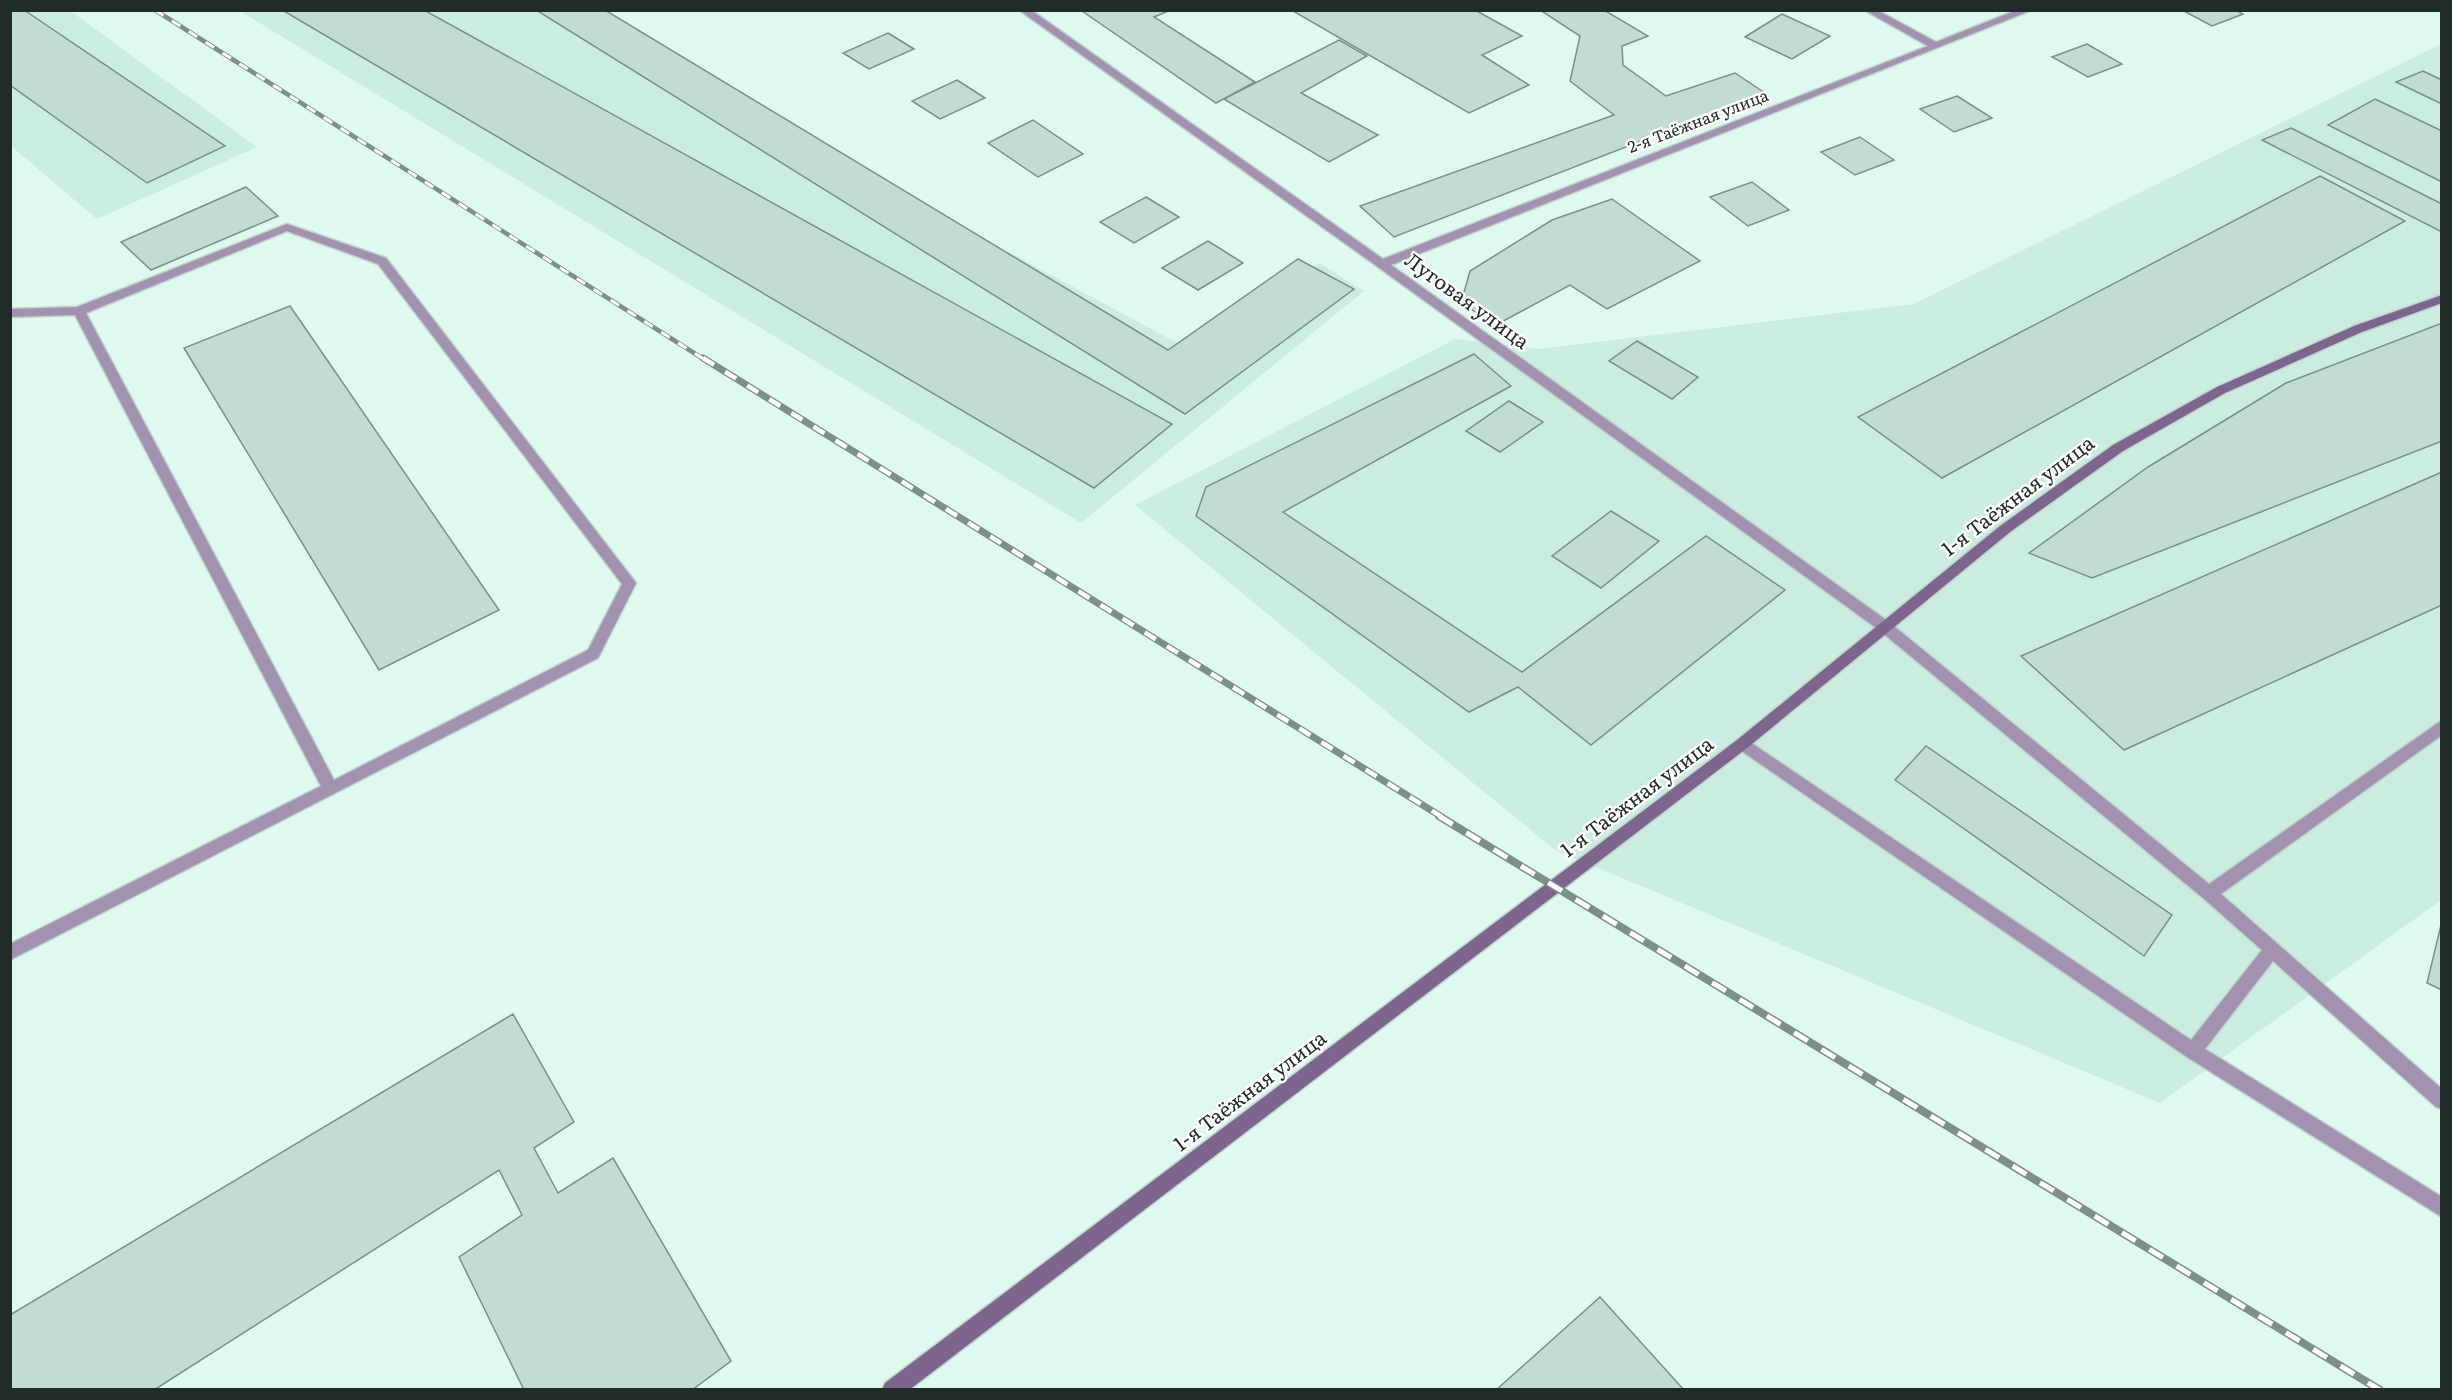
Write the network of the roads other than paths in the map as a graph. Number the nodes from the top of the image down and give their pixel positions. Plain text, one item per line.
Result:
1 (1024, 10) edge
2 (1869, 10) edge
3 (2027, 10) edge
4 (1936, 46) junction
5 (1382, 264) junction
6 (2442, 299) edge
7 (79, 311) junction
8 (10, 313) edge
9 (1884, 626) junction
10 (2442, 726) edge
11 (1742, 744) junction
12 (330, 788) junction
13 (2209, 893) junction
14 (2272, 950) junction
15 (10, 953) edge
16 (2193, 1052) junction
17 (2442, 1101) edge
18 (2442, 1208) edge
19 (891, 1389) edge

1 - 5 street, Луговая улица
2 - 4 street
3 - 4 street, 2-я Таёжная улица
4 - 5 street, 2-я Таёжная улица
5 - 9 street, Луговая улица
6 - 9 street, 1-я Таёжная улица
7 - 8 street
7 - 12 street
7 - 12 street
9 - 11 street, 1-я Таёжная улица
9 - 13 street, Луговая улица
10 - 13 street
11 - 16 street
11 - 19 street, 1-я Таёжная улица
12 - 15 street
13 - 14 street, Луговая улица
14 - 16 street
14 - 17 street, Луговая улица
16 - 18 street

